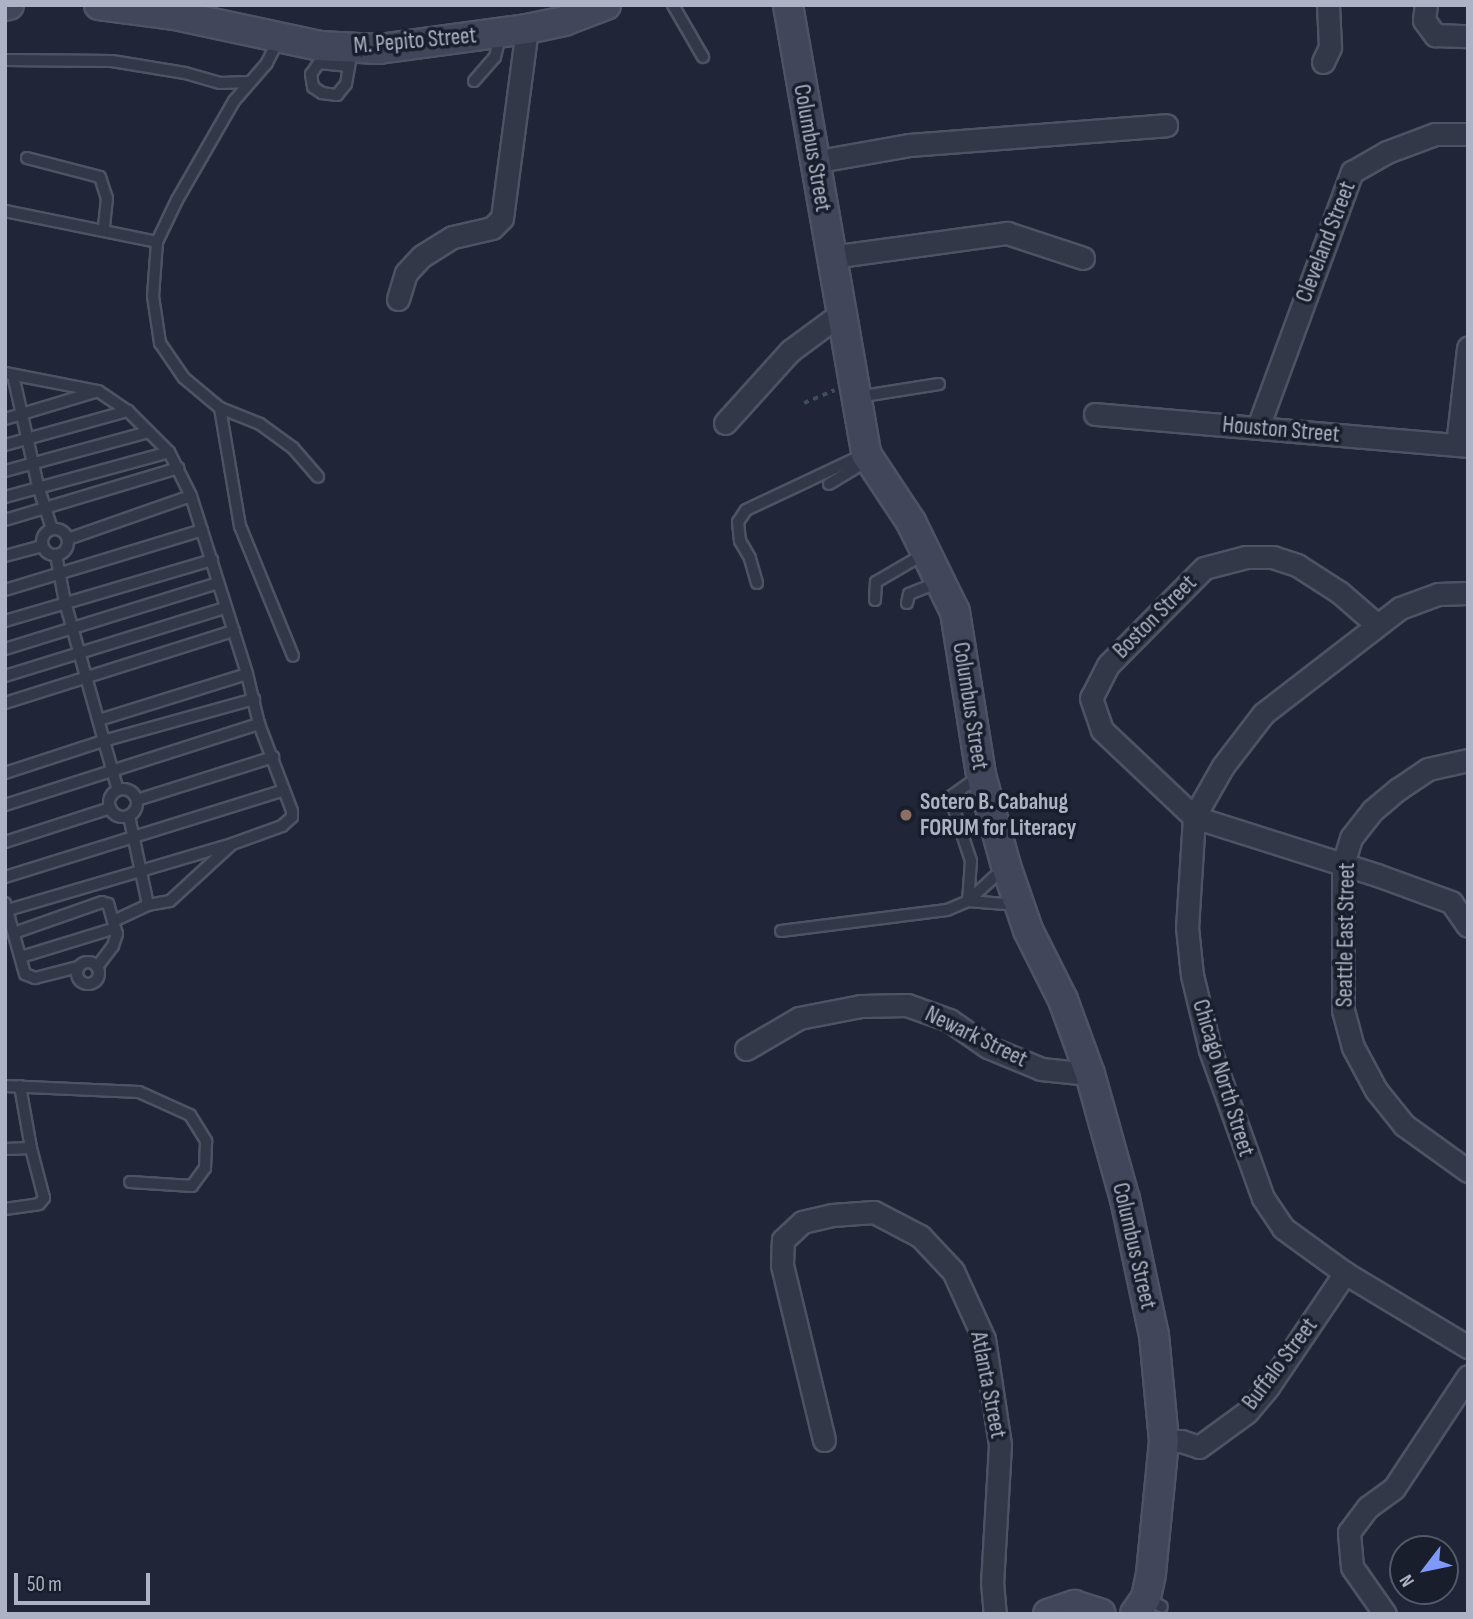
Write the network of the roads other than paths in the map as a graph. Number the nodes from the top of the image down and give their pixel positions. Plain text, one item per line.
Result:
1 (99, 5) edge
2 (606, 5) edge
3 (673, 5) edge
4 (788, 5) edge
5 (1328, 5) edge
6 (1426, 5) edge
7 (514, 31) junction
8 (1468, 36) edge
9 (280, 37) junction
10 (703, 57) dead end
11 (5, 60) edge
12 (1323, 61) dead end
13 (474, 81) dead end
14 (250, 82) junction
15 (1166, 125) dead end
16 (1468, 134) edge
17 (27, 158) dead end
18 (813, 162) junction
19 (5, 211) edge
20 (104, 229) junction
21 (157, 242) junction
22 (831, 257) junction
23 (1083, 258) dead end
24 (398, 299) dead end
25 (840, 314) junction
26 (1468, 348) edge
27 (9, 374) edge
28 (939, 384) dead end
29 (853, 390) junction
30 (98, 391) junction
31 (11, 393) edge
32 (220, 408) junction
33 (128, 411) junction
34 (24, 414) junction
35 (1095, 414) dead end
36 (5, 419) edge
37 (725, 423) dead end
38 (1258, 428) junction
39 (149, 432) junction
40 (29, 438) junction
41 (5, 445) edge
42 (1462, 446) edge
43 (169, 452) junction
44 (868, 457) junction
45 (33, 462) junction
46 (178, 468) junction
47 (5, 471) edge
48 (318, 477) dead end
49 (829, 484) dead end
50 (38, 486) junction
51 (191, 496) junction
52 (5, 497) edge
53 (45, 508) junction
54 (5, 520) edge
55 (52, 529) junction
56 (202, 530) junction
57 (68, 539) junction
58 (42, 546) junction
59 (928, 552) junction
60 (56, 555) junction
61 (5, 556) edge
62 (212, 560) junction
63 (60, 572) junction
64 (942, 581) junction
65 (218, 583) junction
66 (757, 583) dead end
67 (5, 590) edge
68 (1468, 593) edge
69 (875, 600) dead end
70 (65, 602) junction
71 (907, 603) dead end
72 (225, 608) junction
73 (5, 621) edge
74 (1376, 624) junction
75 (73, 629) junction
76 (234, 631) junction
77 (5, 649) edge
78 (78, 652) junction
79 (293, 656) dead end
80 (247, 674) junction
81 (5, 676) edge
82 (87, 677) junction
83 (254, 699) junction
84 (5, 703) edge
85 (99, 719) junction
86 (259, 724) junction
87 (103, 741) junction
88 (273, 757) junction
89 (1468, 760) edge
90 (112, 770) junction
91 (5, 773) edge
92 (981, 775) junction
93 (118, 790) junction
94 (284, 790) junction
95 (136, 800) junction
96 (5, 805) edge
97 (110, 808) junction
98 (129, 816) junction
99 (1194, 817) junction
100 (132, 837) junction
101 (5, 842) edge
102 (232, 844) junction
103 (1343, 865) junction
104 (1006, 866) junction
105 (139, 870) junction
106 (5, 877) edge
107 (968, 901) junction
108 (148, 905) junction
109 (1020, 905) junction
110 (6, 906) edge
111 (114, 924) junction
112 (1468, 926) edge
113 (781, 931) dead end
114 (14, 933) junction
115 (21, 957) junction
116 (78, 967) junction
117 (97, 967) junction
118 (746, 1049) dead end
119 (1090, 1074) junction
120 (5, 1086) edge
121 (20, 1086) junction
122 (30, 1148) junction
123 (5, 1149) edge
124 (1468, 1171) edge
125 (130, 1182) dead end
126 (5, 1209) edge
127 (1345, 1273) junction
128 (1468, 1347) edge
129 (1468, 1376) edge
130 (824, 1440) dead end
131 (1164, 1441) junction
132 (1148, 1606) edge
133 (995, 1614) edge
134 (1048, 1614) edge
135 (1101, 1614) edge
136 (1385, 1614) edge

1 - 9 street, M. Pepito Street
2 - 7 street, M. Pepito Street
3 - 10 lane
4 - 18 street, Columbus Street
5 - 12 street
6 - 8 street
7 - 9 street, M. Pepito Street
7 - 13 lane
7 - 24 street
9 - 14 lane
11 - 14 lane
14 - 21 lane
15 - 18 street
16 - 38 street, Cleveland Street
17 - 20 lane
18 - 22 street, Columbus Street
19 - 20 lane
20 - 21 lane
21 - 32 lane
22 - 23 street
22 - 25 street, Columbus Street
25 - 29 street, Columbus Street
25 - 37 street
26 - 42 street
27 - 30 lane
27 - 31 lane
28 - 29 lane
29 - 44 street, Columbus Street
30 - 33 lane
30 - 34 lane
31 - 34 lane
32 - 48 lane
32 - 79 lane
33 - 39 lane
33 - 40 lane
34 - 36 lane
34 - 40 lane
35 - 38 street, Houston Street
38 - 42 street, Houston Street
39 - 43 lane
39 - 45 lane
40 - 41 lane
40 - 45 lane
43 - 46 lane
43 - 50 lane
44 - 49 lane
44 - 59 street, Columbus Street
44 - 66 lane
45 - 47 lane
45 - 50 lane
46 - 51 lane
46 - 53 lane
50 - 52 lane
50 - 53 lane
51 - 56 lane
51 - 57 lane
53 - 54 lane
53 - 55 lane
55 - 57 lane
55 - 58 lane
56 - 62 lane
56 - 63 lane
57 - 60 lane
58 - 60 lane
58 - 61 lane
59 - 64 street, Columbus Street
59 - 69 lane
60 - 63 lane
62 - 65 lane
62 - 70 lane
63 - 67 lane
63 - 70 lane
64 - 71 lane
64 - 92 street, Columbus Street
65 - 72 lane
65 - 75 lane
68 - 74 street, Chicago North Street
70 - 73 lane
70 - 75 lane
72 - 76 lane
72 - 78 lane
74 - 99 street, Chicago North Street
74 - 99 street, Boston Street
75 - 77 lane
75 - 78 lane
76 - 80 lane
76 - 82 lane
78 - 81 lane
78 - 82 lane
80 - 83 lane
80 - 85 lane
82 - 84 lane
82 - 85 lane
83 - 86 lane
83 - 87 lane
85 - 87 lane
86 - 88 lane
86 - 90 lane
87 - 90 lane
87 - 91 lane
88 - 94 lane
88 - 95 lane
89 - 103 street, Seattle East Street
90 - 93 lane
90 - 96 lane
92 - 104 street, Columbus Street
92 - 107 lane
93 - 95 lane
93 - 97 lane
94 - 100 lane
94 - 102 lane
95 - 98 lane
97 - 98 lane
97 - 101 lane
98 - 100 lane
99 - 103 street
99 - 127 street, Chicago North Street
100 - 105 lane
100 - 106 lane
102 - 105 lane
102 - 108 lane
103 - 112 street
103 - 124 street, Seattle East Street
104 - 107 lane
104 - 109 street, Columbus Street
105 - 108 lane
105 - 110 lane
107 - 109 lane
107 - 113 lane
108 - 111 lane
109 - 119 street, Columbus Street
110 - 114 lane
111 - 114 lane
111 - 115 lane
111 - 117 lane
114 - 115 lane
115 - 116 lane
116 - 117 lane
116 - 117 lane
118 - 119 street, Newark Street
119 - 131 street, Columbus Street
120 - 121 lane
121 - 122 lane
121 - 125 lane
122 - 123 lane
122 - 126 lane
127 - 128 street, Chicago North Street
127 - 131 street, Buffalo Street
129 - 136 street
130 - 133 street, Atlanta Street
131 - 132 street, Columbus Street
134 - 135 street

